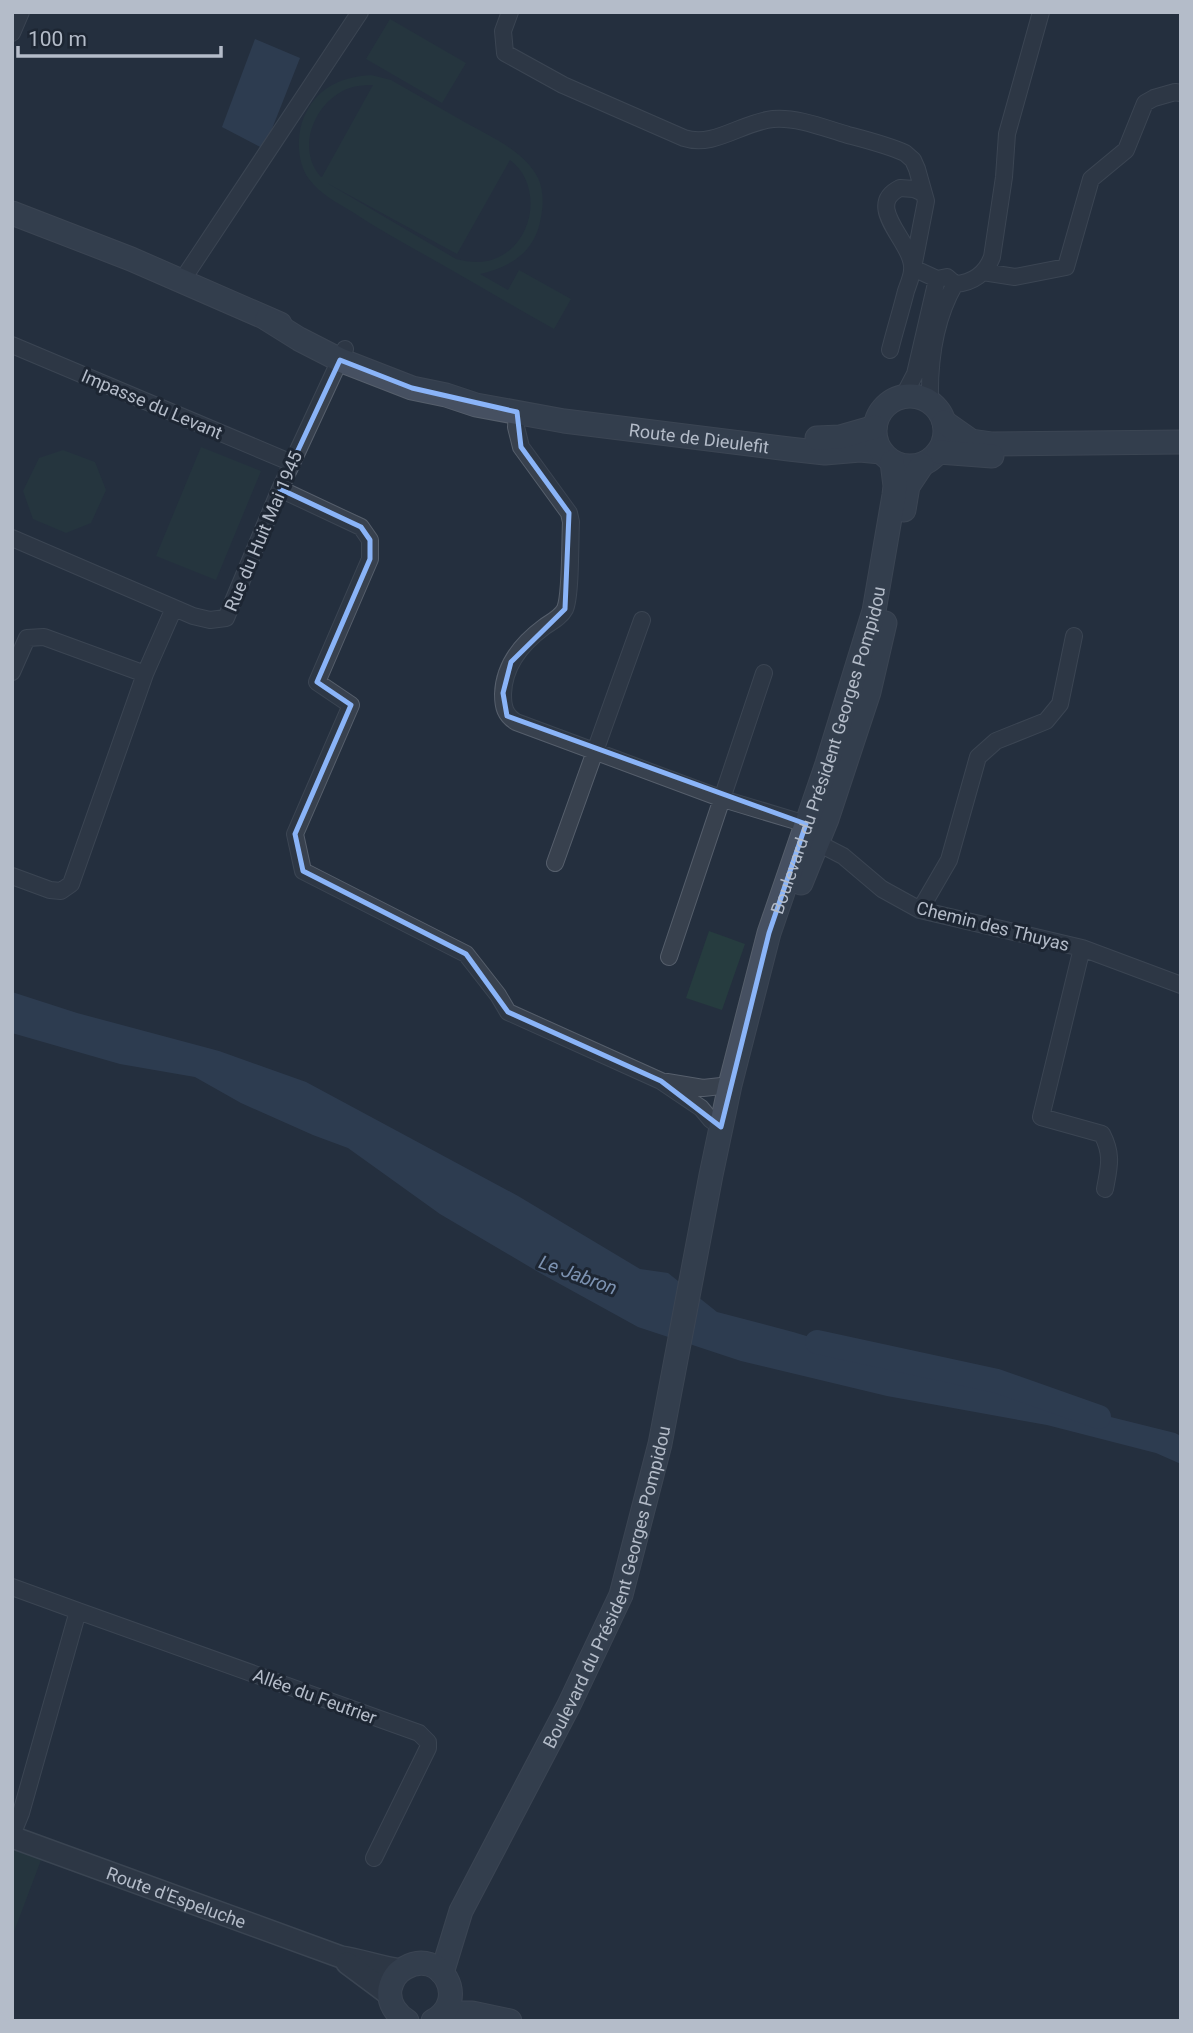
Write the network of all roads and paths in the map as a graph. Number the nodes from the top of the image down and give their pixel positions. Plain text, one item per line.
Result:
1 (21, 12) edge
2 (360, 12) edge
3 (510, 12) edge
4 (1041, 12) edge
5 (12, 33) edge
6 (1181, 93) edge
7 (923, 193) junction
8 (12, 197) edge
9 (12, 212) edge
10 (131, 259) junction
11 (913, 268) junction
12 (983, 272) junction
13 (937, 279) junction
14 (181, 282) junction
15 (955, 284) junction
16 (12, 345) edge
17 (890, 350) dead end
18 (342, 354) junction
19 (903, 397) junction
20 (930, 402) junction
21 (517, 412) junction
22 (944, 422) junction
23 (875, 427) junction
24 (1181, 442) edge
25 (1181, 451) edge
26 (886, 457) junction
27 (930, 458) junction
28 (292, 463) junction
29 (280, 489) junction
30 (12, 538) edge
31 (174, 608) junction
32 (642, 620) dead end
33 (1074, 636) dead end
34 (12, 672) edge
35 (764, 673) dead end
36 (145, 674) junction
37 (596, 751) junction
38 (723, 799) junction
39 (812, 834) junction
40 (555, 863) dead end
41 (12, 876) edge
42 (920, 911) junction
43 (1082, 948) junction
44 (669, 957) dead end
45 (1181, 985) edge
46 (661, 1081) junction
47 (730, 1085) junction
48 (721, 1127) junction
49 (1105, 1189) dead end
50 (12, 1587) edge
51 (78, 1611) junction
52 (12, 1836) edge
53 (374, 1858) dead end
54 (461, 1911) junction
55 (341, 1957) junction
56 (409, 1967) junction
57 (447, 1981) junction
58 (395, 2011) edge
59 (439, 2017) edge
60 (506, 2019) edge

1 - 5 street
2 - 14 street
3 - 7 street
4 - 12 street
6 - 12 street
7 - 11 street
7 - 11 street
8 - 10 main road, Route de Dieulefit
9 - 10 main road, Route de Dieulefit
10 - 14 main road, Route de Dieulefit
11 - 13 street
11 - 17 street
12 - 15 street
13 - 15 street
13 - 19 street
14 - 18 main road, Route de Dieulefit
15 - 20 street
16 - 28 street, Impasse du Levant
18 - 21 main road, Route de Dieulefit
18 - 28 street, Rue du Huit Mai 1945
19 - 20 main road
19 - 23 main road
20 - 22 main road
21 - 23 main road, Route de Dieulefit
21 - 26 main road, Route de Dieulefit
21 - 37 street, Chemin des Thuyas
22 - 24 main road
22 - 27 main road
23 - 26 main road
25 - 27 main road
26 - 27 main road
26 - 39 main road, Boulevard du Président Georges Pompidou
27 - 39 main road, Boulevard du Président Georges Pompidou
28 - 29 street, Rue du Huit Mai 1945
29 - 31 street, Rue du Huit Mai 1945
29 - 46 street
30 - 31 street, Rue du Huit Mai 1945
31 - 36 street
32 - 37 street
33 - 42 street
34 - 36 street
35 - 38 street
36 - 41 street
37 - 38 street, Chemin des Thuyas
37 - 40 street
38 - 39 street, Chemin des Thuyas
38 - 44 street
39 - 42 street, Chemin des Thuyas
39 - 47 main road, Boulevard du Président Georges Pompidou
42 - 43 street, Chemin des Thuyas
43 - 45 street, Chemin des Thuyas
43 - 49 street
46 - 47 street
46 - 48 street
47 - 48 main road, Boulevard du Président Georges Pompidou
48 - 54 main road, Boulevard du Président Georges Pompidou
50 - 51 street, Allée du Feutrier
51 - 52 street
51 - 53 street, Allée du Feutrier
52 - 55 street, Route d'Espeluche
54 - 56 main road, Boulevard du Président Georges Pompidou
54 - 57 main road, Boulevard du Président Georges Pompidou
55 - 56 street, Route d'Espeluche
55 - 58 street, Route d'Espeluche
56 - 57 main road
56 - 58 main road, Boulevard du Président Georges Pompidou
57 - 59 main road, Boulevard du Président Georges Pompidou
57 - 60 main road
59 - 60 main road

